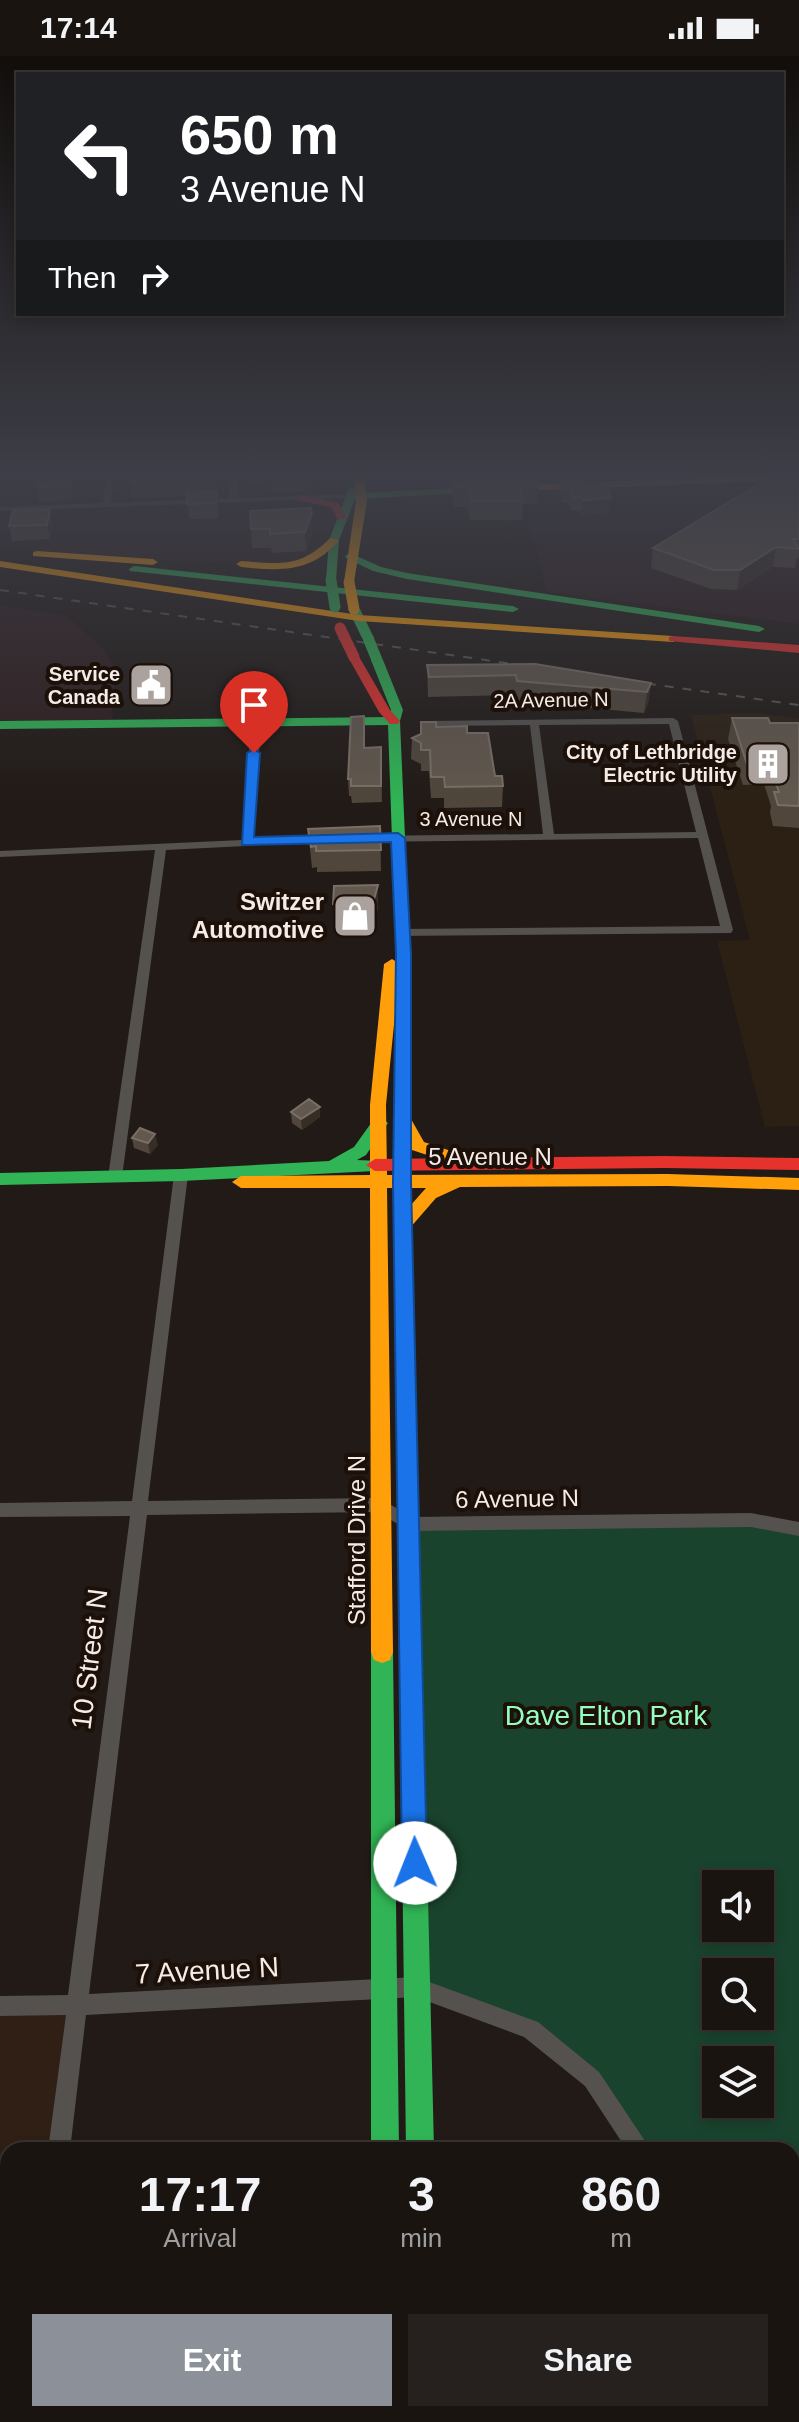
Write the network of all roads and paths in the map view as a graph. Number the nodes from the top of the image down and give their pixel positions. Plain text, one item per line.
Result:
1 (138, 585) edge
2 (215, 585) edge
3 (314, 585) edge
4 (345, 585) edge
5 (469, 585) edge
6 (354, 622) junction
7 (799, 637) edge
8 (799, 649) edge
9 (377, 698) junction
10 (394, 721) junction
11 (534, 722) junction
12 (346, 723) junction
13 (430, 723) edge
14 (256, 724) junction
15 (0, 725) edge
16 (702, 835) junction
17 (549, 836) junction
18 (398, 838) junction
19 (333, 839) edge
20 (349, 839) edge
21 (247, 842) junction
22 (161, 845) junction
23 (0, 854) edge
24 (400, 933) junction
25 (401, 1115) junction
26 (380, 1123) junction
27 (799, 1164) edge
28 (480, 1165) junction
29 (327, 1166) junction
30 (381, 1174) junction
31 (402, 1174) junction
32 (181, 1175) junction
33 (115, 1177) junction
34 (0, 1179) edge
35 (470, 1182) junction
36 (799, 1184) edge
37 (403, 1224) junction
38 (379, 1505) junction
39 (137, 1506) junction
40 (0, 1510) edge
41 (410, 1524) junction
42 (799, 1529) edge
43 (416, 1987) junction
44 (383, 1988) junction
45 (76, 2005) junction
46 (0, 2006) edge
47 (60, 2142) edge
48 (385, 2142) edge
49 (420, 2142) edge
50 (635, 2142) edge

1 - 6 main road
2 - 8 main road
3 - 7 main road
4 - 6 main road, Stafford Drive N, bridge
5 - 7 main road
6 - 8 main road
6 - 9 main road, Stafford Drive N, bridge
6 - 10 main road, Stafford Drive N, bridge
9 - 10 main road, Stafford Drive N
9 - 12 main road
10 - 12 main road
10 - 18 main road, Stafford Drive N
11 - 13 street, 2A Avenue N
11 - 16 street, 2A Avenue N
11 - 17 street
12 - 14 main road
14 - 15 main road
14 - 21 street
16 - 17 street, 3 Avenue N
16 - 24 street
17 - 18 street, 3 Avenue N
18 - 20 street, 3 Avenue N
18 - 24 main road, Stafford Drive N
19 - 21 street
21 - 22 street
22 - 23 street
22 - 33 street
24 - 25 main road, Stafford Drive N
24 - 26 main road, Stafford Drive N
25 - 28 main road
25 - 31 main road, Stafford Drive N
26 - 29 main road
26 - 30 main road, Stafford Drive N
27 - 28 main road, 5 Avenue N
28 - 31 main road, 5 Avenue N
29 - 30 main road, 5 Avenue N
29 - 32 main road, 5 Avenue N
30 - 31 main road, 5 Avenue N
30 - 32 main road, 5 Avenue N
30 - 38 main road, Stafford Drive N
31 - 35 main road, 5 Avenue N
31 - 37 main road, Stafford Drive N
32 - 33 main road, 5 Avenue N
32 - 39 street, 10 Street N
33 - 34 main road, 5 Avenue N
35 - 36 main road, 5 Avenue N
35 - 37 main road
37 - 41 main road, Stafford Drive N
38 - 39 street
38 - 41 street
38 - 44 main road, Stafford Drive N
39 - 40 street
39 - 45 street, 10 Street N
41 - 42 street, 6 Avenue N
41 - 43 main road, Stafford Drive N
43 - 44 street, 7 Avenue N
43 - 49 main road, Stafford Drive N
43 - 50 street
44 - 45 street, 7 Avenue N
44 - 48 main road, Stafford Drive N
45 - 46 street, 7 Avenue N
45 - 47 street, 10 Street N

